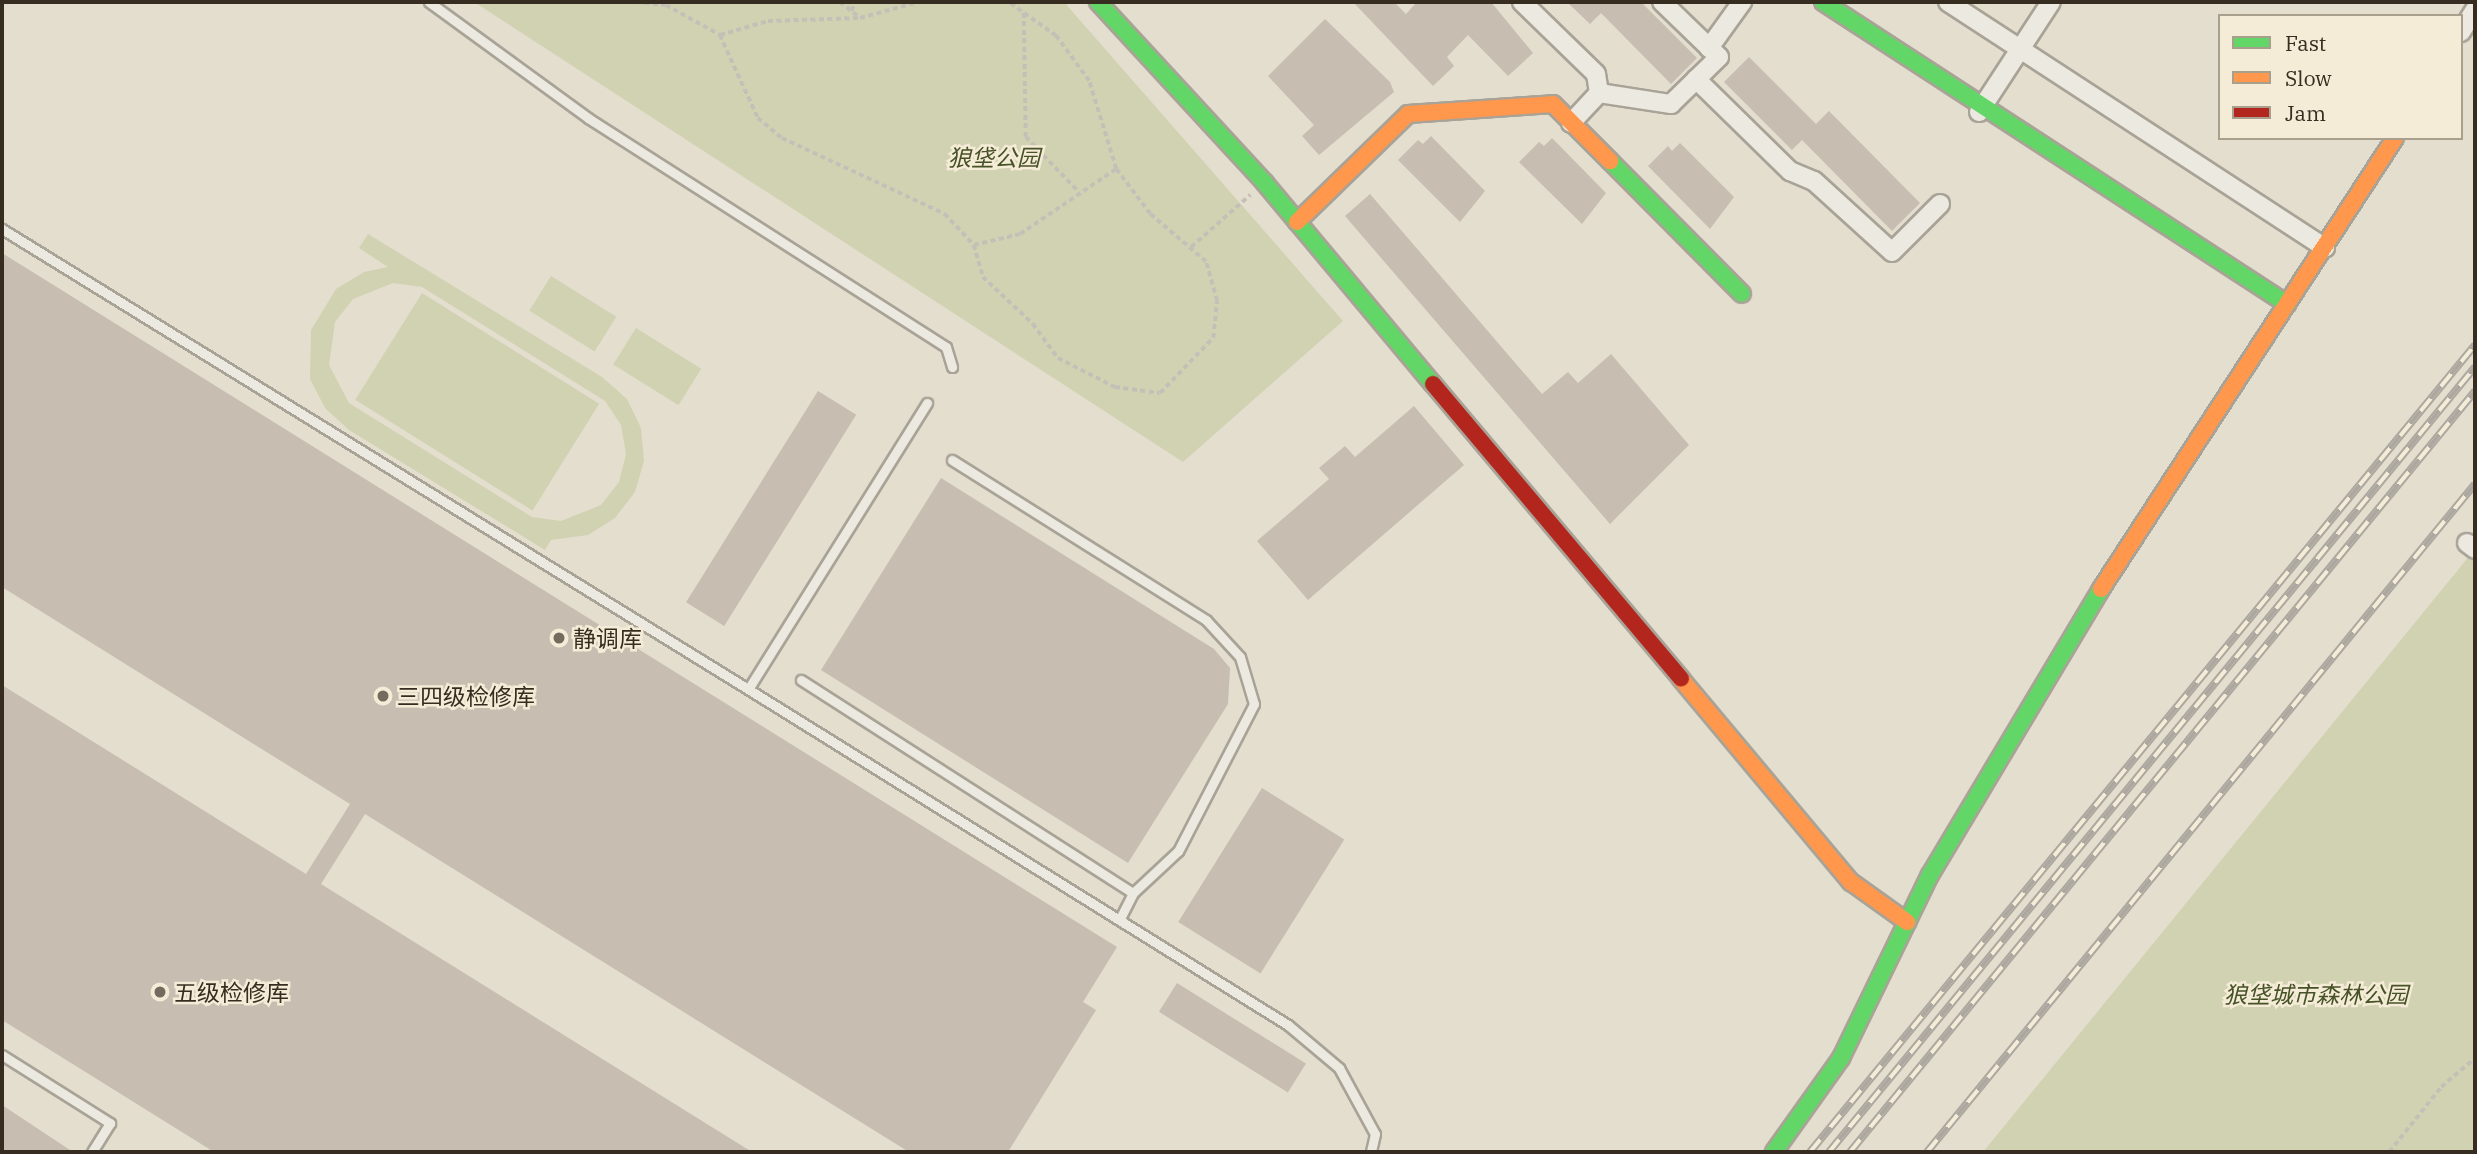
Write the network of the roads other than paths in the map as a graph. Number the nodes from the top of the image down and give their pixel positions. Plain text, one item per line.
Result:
1 (429, 2) edge
2 (1098, 2) edge
3 (1522, 2) edge
4 (1662, 2) edge
5 (1742, 2) edge
6 (1823, 2) edge
7 (1948, 2) edge
8 (2051, 2) edge
9 (2475, 10) edge
10 (2463, 30) edge
11 (1709, 48) junction
12 (2020, 49) junction
13 (1696, 79) junction
14 (1599, 93) junction
15 (1981, 109) junction
16 (1571, 122) junction
17 (2394, 140) edge
18 (1940, 204) dead end
19 (1297, 222) junction
20 (2, 229) edge
21 (2325, 248) junction
22 (1742, 294) dead end
23 (2287, 304) junction
24 (952, 366) dead end
25 (927, 403) dead end
26 (952, 460) dead end
27 (801, 680) dead end
28 (748, 690) junction
29 (1133, 893) junction
30 (1119, 920) junction
31 (1907, 922) junction
32 (2, 1055) edge
33 (92, 1152) edge
34 (1371, 1152) edge
35 (1774, 1152) edge

1 - 24 lane
2 - 19 street
3 - 14 street
4 - 11 street
5 - 11 street
6 - 15 street
7 - 12 street
8 - 12 street
9 - 10 street
11 - 13 street
12 - 15 street
12 - 21 street
13 - 14 street
13 - 18 street
14 - 16 street
15 - 23 street
16 - 19 street
16 - 22 street
17 - 21 street
19 - 31 street
20 - 28 lane
21 - 23 street
23 - 31 street
25 - 28 lane
26 - 29 lane
27 - 29 lane
28 - 30 lane
29 - 30 lane
30 - 34 lane
31 - 35 street
32 - 33 lane

